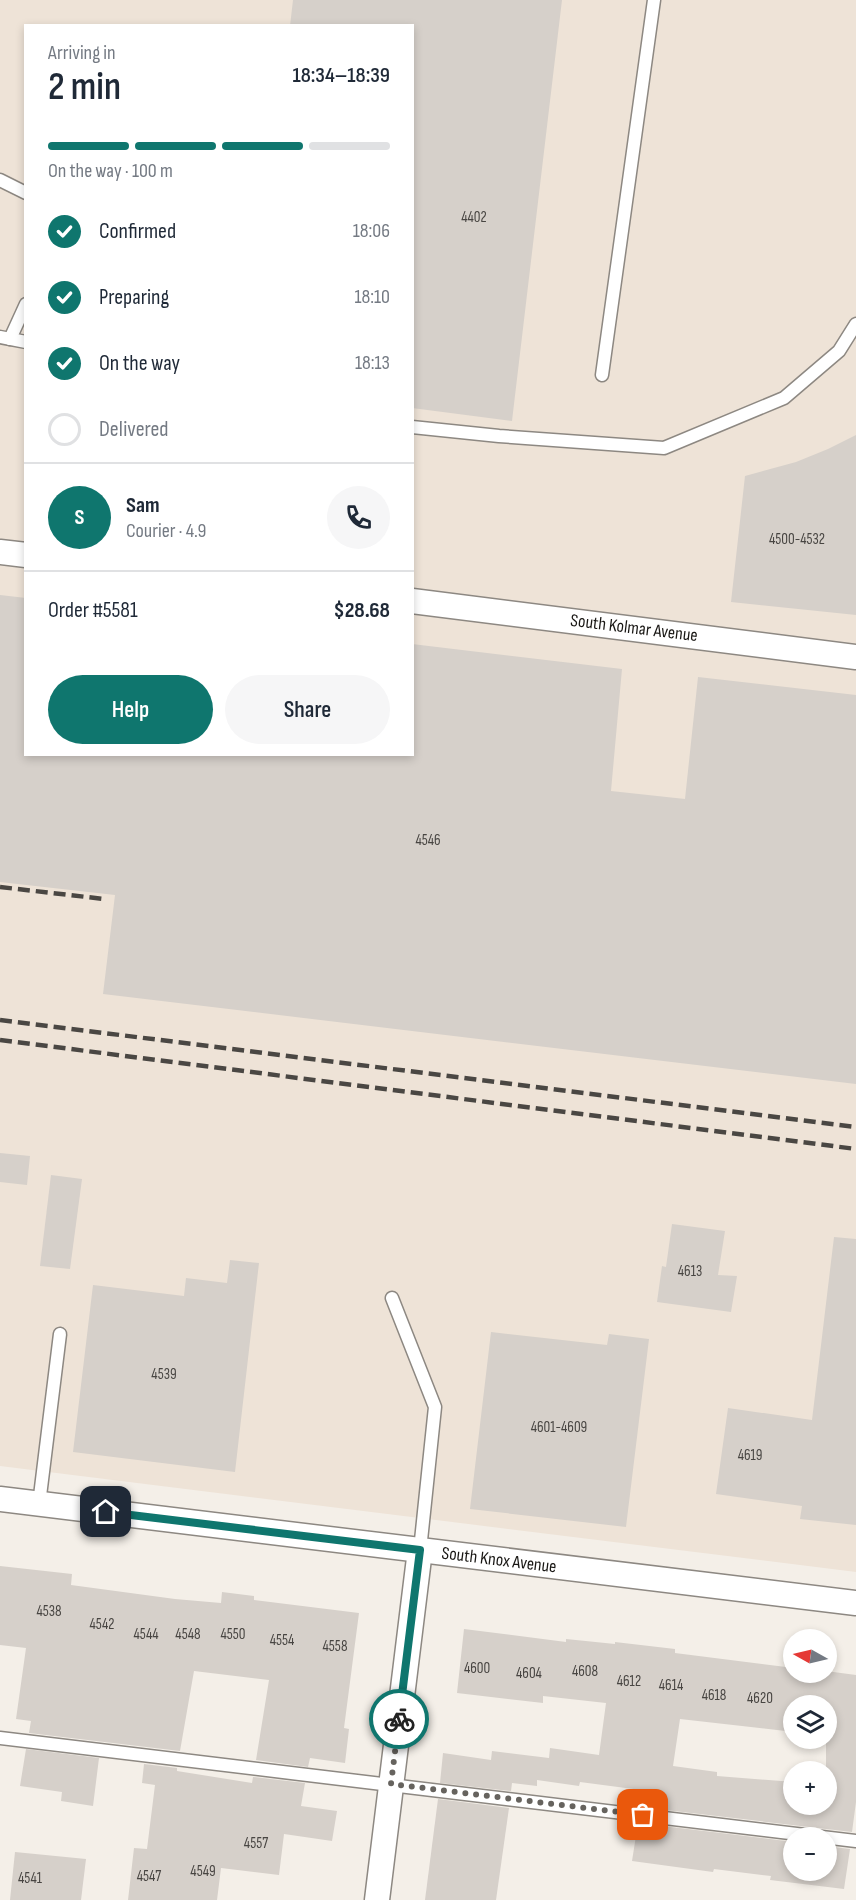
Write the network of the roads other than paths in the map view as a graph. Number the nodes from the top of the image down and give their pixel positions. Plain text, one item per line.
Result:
1 (654, 0) edge
2 (0, 180) edge
3 (24, 192) edge
4 (24, 307) edge
5 (856, 324) edge
6 (5, 338) edge
7 (24, 342) edge
8 (602, 375) dead end
9 (414, 427) edge
10 (0, 552) edge
11 (24, 555) edge
12 (414, 601) edge
13 (856, 657) edge
14 (392, 1298) dead end
15 (60, 1334) dead end
16 (0, 1499) edge
17 (39, 1504) junction
18 (420, 1550) junction
19 (856, 1603) edge
20 (0, 1738) edge
21 (391, 1784) junction
22 (856, 1840) edge
23 (377, 1900) edge

1 - 8 lane
2 - 3 lane
4 - 6 lane
5 - 9 lane
6 - 7 lane
10 - 11 street
12 - 13 street, South Kolmar Avenue
14 - 18 lane
15 - 17 lane
16 - 17 street, South Knox Avenue
17 - 18 street, South Knox Avenue
18 - 19 street, South Knox Avenue
18 - 21 street
20 - 21 lane
21 - 22 lane
21 - 23 street

